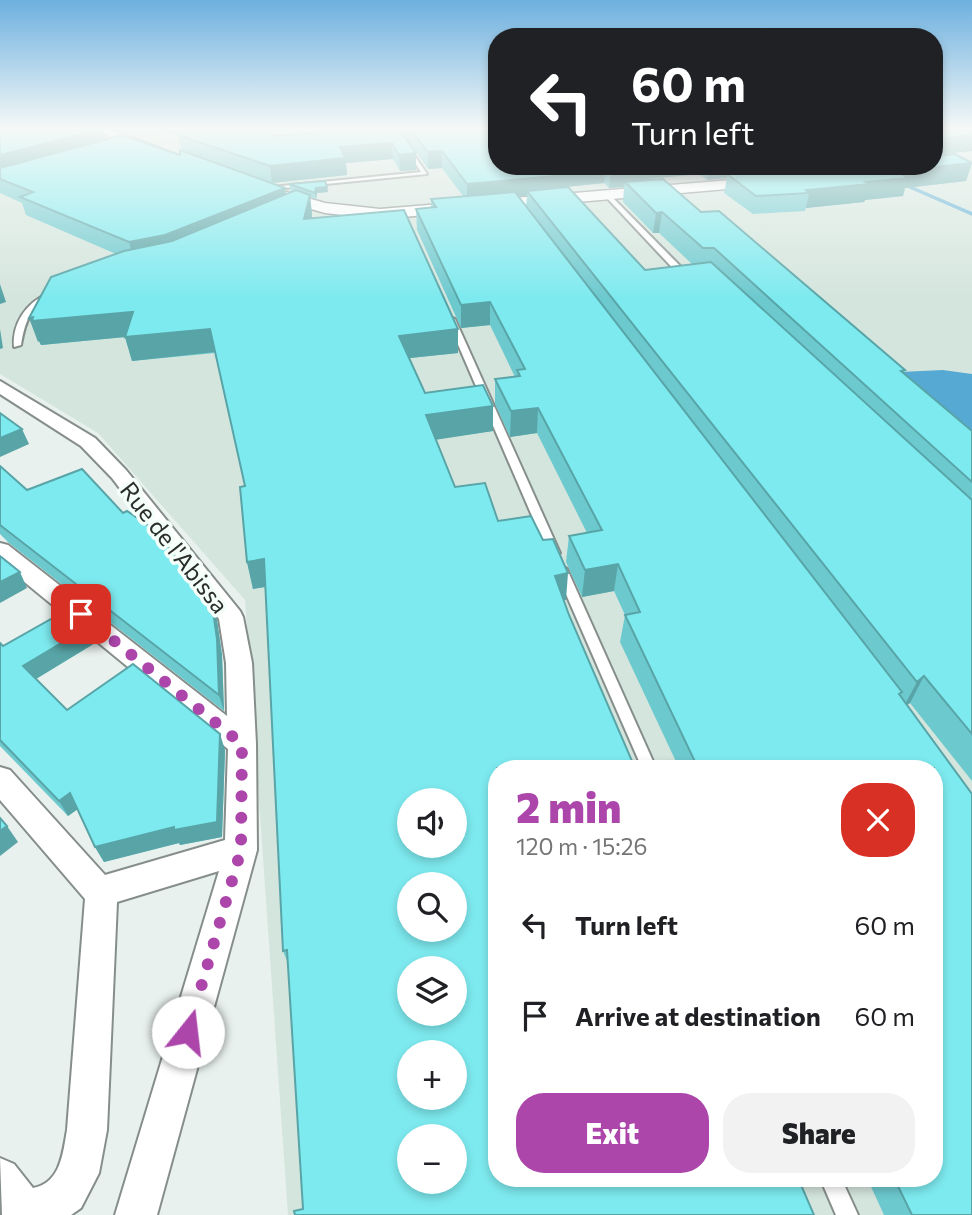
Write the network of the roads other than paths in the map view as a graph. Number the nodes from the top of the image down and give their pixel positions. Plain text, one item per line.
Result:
1 (255, 186) joint
2 (259, 186) edge
3 (720, 186) edge
4 (608, 196) junction
5 (694, 275) edge
6 (54, 295) edge
7 (449, 314) edge
8 (17, 345) dead end
9 (0, 386) edge
10 (0, 550) edge
11 (242, 744) junction
12 (645, 760) edge
13 (0, 779) edge
14 (241, 850) junction
15 (95, 888) junction
16 (0, 1178) edge
17 (834, 1187) edge
18 (40, 1210) edge
19 (136, 1215) edge
20 (846, 1215) edge

1 - 2 lane
1 - 4 street
3 - 4 street
4 - 5 lane
6 - 8 lane
7 - 12 lane
9 - 11 street, Rue de l'Abissa
10 - 11 street
11 - 14 street, Rue de l'Abissa
13 - 15 street
14 - 15 street
14 - 19 street, Rue de l'Abissa
15 - 18 street
16 - 18 street
17 - 20 lane

